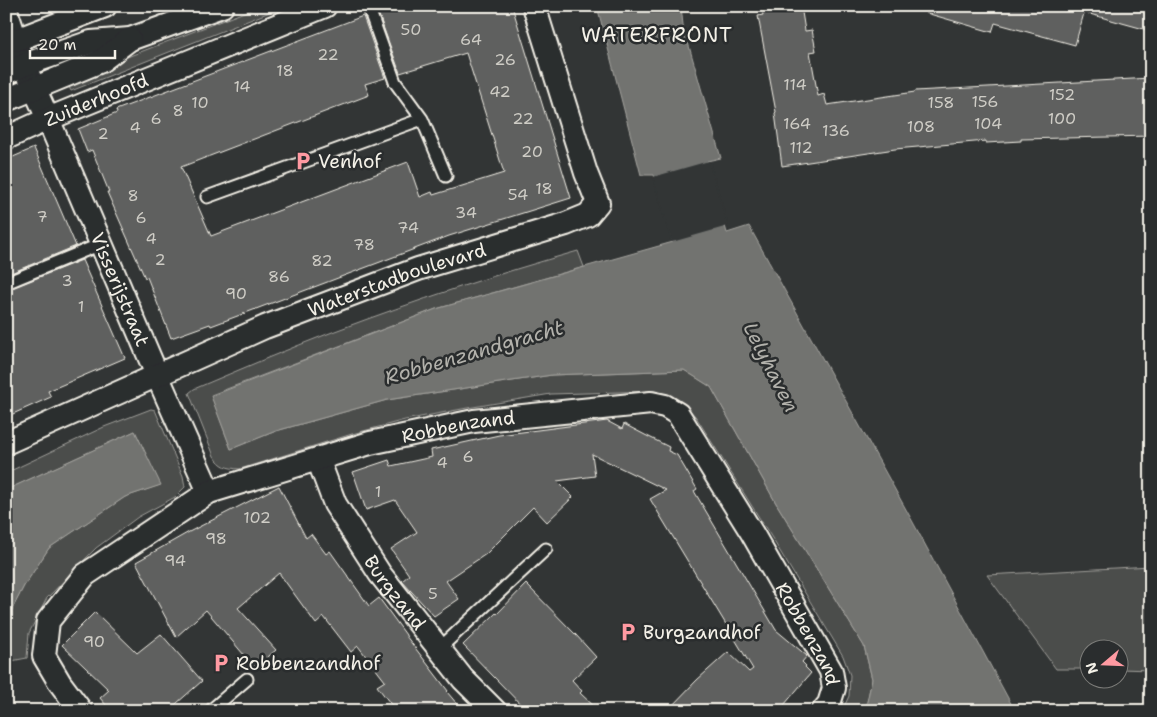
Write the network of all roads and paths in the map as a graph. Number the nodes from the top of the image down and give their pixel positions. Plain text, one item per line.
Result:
1 (105, 6) edge
2 (222, 6) edge
3 (325, 6) edge
4 (368, 6) edge
5 (534, 6) edge
6 (6, 10) edge
7 (130, 39) junction
8 (16, 40) junction
9 (15, 69) edge
10 (33, 88) junction
11 (6, 100) edge
12 (48, 118) junction
13 (422, 119) junction
14 (6, 138) edge
15 (446, 176) dead end
16 (207, 197) dead end
17 (101, 244) junction
18 (6, 283) edge
19 (157, 375) junction
20 (6, 443) edge
21 (318, 459) junction
22 (209, 492) junction
23 (546, 549) dead end
24 (440, 648) junction
25 (247, 679) dead end
26 (81, 711) edge
27 (210, 711) edge
28 (495, 711) edge
29 (823, 711) edge

1 - 8 street
2 - 7 street
3 - 12 street, Zuiderhoofd
4 - 13 lane
5 - 19 street, Waterstadboulevard
6 - 8 street, Visserijstraat
7 - 9 street
7 - 10 street
8 - 9 street, Visserijstraat
9 - 10 street, Visserijstraat
10 - 11 street
10 - 12 street, Visserijstraat
12 - 14 street, Zuiderhoofd
12 - 17 street, Visserijstraat
13 - 15 lane
13 - 16 lane
17 - 18 lane
17 - 19 street, Visserijstraat
19 - 20 street, Waterstadboulevard
19 - 22 street, Visserijstraat
21 - 22 street, Robbenzand
21 - 24 street, Burgzand
21 - 29 street, Robbenzand
22 - 26 street, Robbenzand
23 - 24 lane
24 - 28 street, Burgzand
25 - 27 lane

